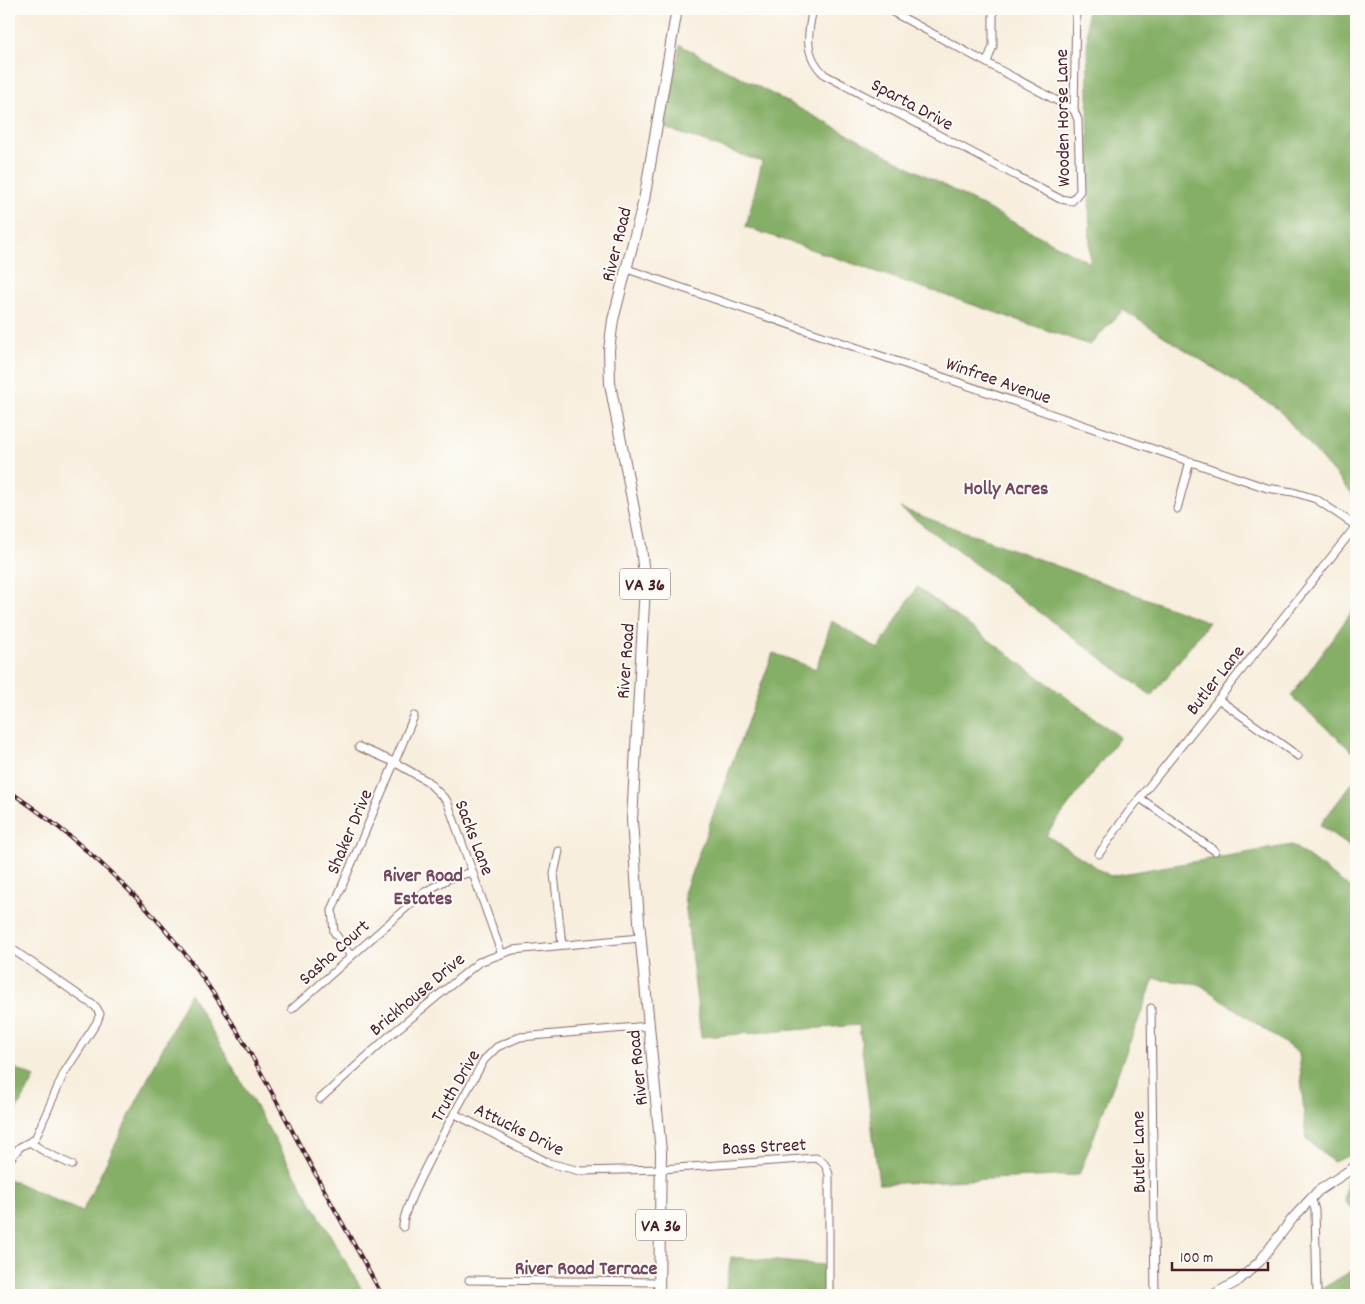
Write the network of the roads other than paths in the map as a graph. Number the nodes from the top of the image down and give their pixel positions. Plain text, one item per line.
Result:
1 (677, 9) edge
2 (813, 9) edge
3 (887, 9) edge
4 (993, 9) edge
5 (1076, 9) edge
6 (901, 12) edge
7 (987, 62) junction
8 (1074, 110) junction
9 (1050, 194) joint
10 (627, 269) junction
11 (1190, 461) junction
12 (1177, 509) dead end
13 (1356, 526) edge
14 (1218, 699) junction
15 (414, 716) dead end
16 (359, 747) dead end
17 (1298, 756) dead end
18 (394, 762) junction
19 (1140, 798) junction
20 (559, 851) dead end
21 (1215, 851) dead end
22 (1099, 854) dead end
23 (472, 872) junction
24 (640, 938) junction
25 (562, 944) junction
26 (9, 947) edge
27 (501, 952) junction
28 (351, 956) junction
29 (1151, 1008) dead end
30 (292, 1010) dead end
31 (649, 1026) junction
32 (320, 1099) dead end
33 (455, 1114) junction
34 (31, 1143) junction
35 (9, 1160) edge
36 (72, 1165) dead end
37 (1356, 1166) edge
38 (662, 1169) junction
39 (1311, 1197) junction
40 (403, 1227) dead end
41 (469, 1280) dead end
42 (659, 1282) junction
43 (659, 1295) edge
44 (828, 1295) edge
45 (1155, 1295) edge
46 (1213, 1295) edge
47 (1317, 1295) edge

1 - 10 main road, River Road / VA 36
2 - 9 street, Sparta Drive
3 - 6 street
4 - 7 street
5 - 8 street, Wooden Horse Lane
6 - 7 street
7 - 8 street
8 - 9 street, Wooden Horse Lane
10 - 11 street, Winfree Avenue
10 - 24 main road, River Road / VA 36
11 - 12 street
11 - 13 street, Winfree Avenue
13 - 14 street, Butler Lane
14 - 17 street
14 - 19 street, Butler Lane
15 - 18 street, Shaker Drive
16 - 18 street, Sacks Lane
18 - 23 street, Sacks Lane
18 - 28 street, Shaker Drive
19 - 21 street
19 - 22 street, Butler Lane
20 - 25 street
23 - 27 street, Sacks Lane
23 - 28 street, Sasha Court
24 - 25 street, Brickhouse Drive
24 - 31 main road, River Road / VA 36
25 - 27 street, Brickhouse Drive
26 - 34 street
27 - 32 street, Brickhouse Drive
28 - 30 street, Sasha Court
29 - 45 street, Butler Lane
31 - 33 street, Truth Drive
31 - 38 main road, River Road / VA 36
33 - 38 street, Attucks Drive
33 - 40 street, Truth Drive
34 - 35 street
34 - 36 street
37 - 39 main road
38 - 42 main road, River Road / VA 36
38 - 44 street, Bass Street
39 - 46 main road
39 - 47 street
41 - 42 street
42 - 43 main road, River Road / VA 36

